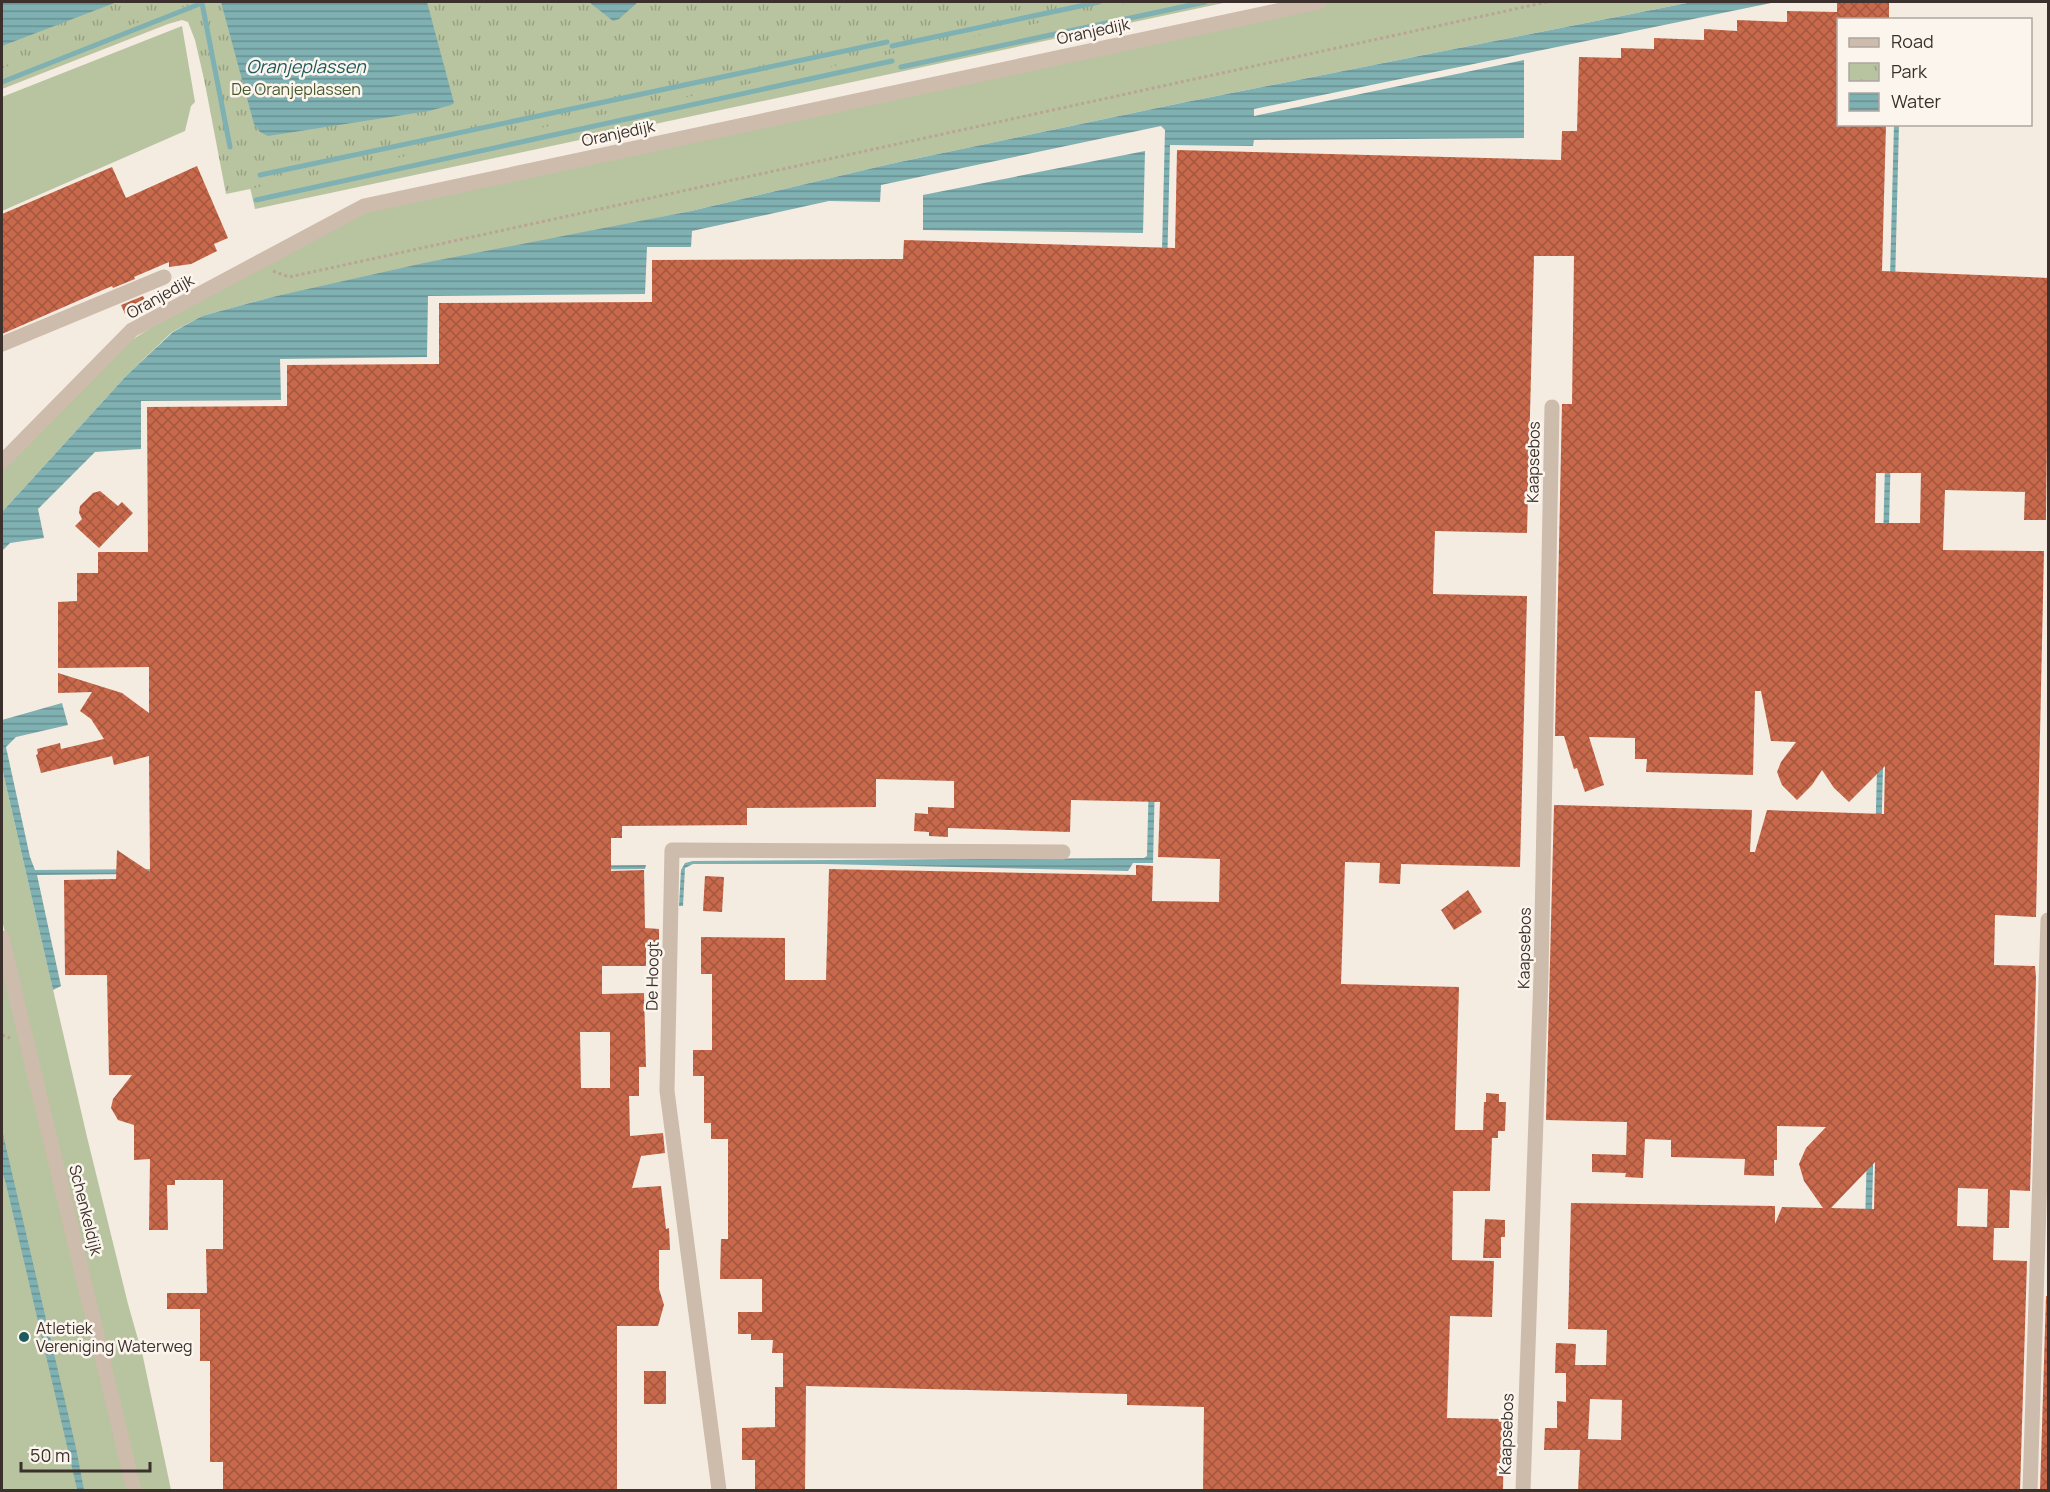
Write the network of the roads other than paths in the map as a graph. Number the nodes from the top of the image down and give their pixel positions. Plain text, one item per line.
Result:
1 (1318, 2) edge
2 (164, 277) dead end
3 (2, 344) edge
4 (1552, 407) dead end
5 (2, 462) edge
6 (1063, 852) dead end
7 (2049, 920) edge
8 (2, 938) edge
9 (134, 1491) edge
10 (719, 1491) edge
11 (1522, 1491) edge
12 (2030, 1491) edge

1 - 5 street, Oranjedijk
2 - 3 street
4 - 11 street, Kaapsebos
6 - 10 street, De Hoogt
7 - 12 street
8 - 9 street, Schenkeldijk

